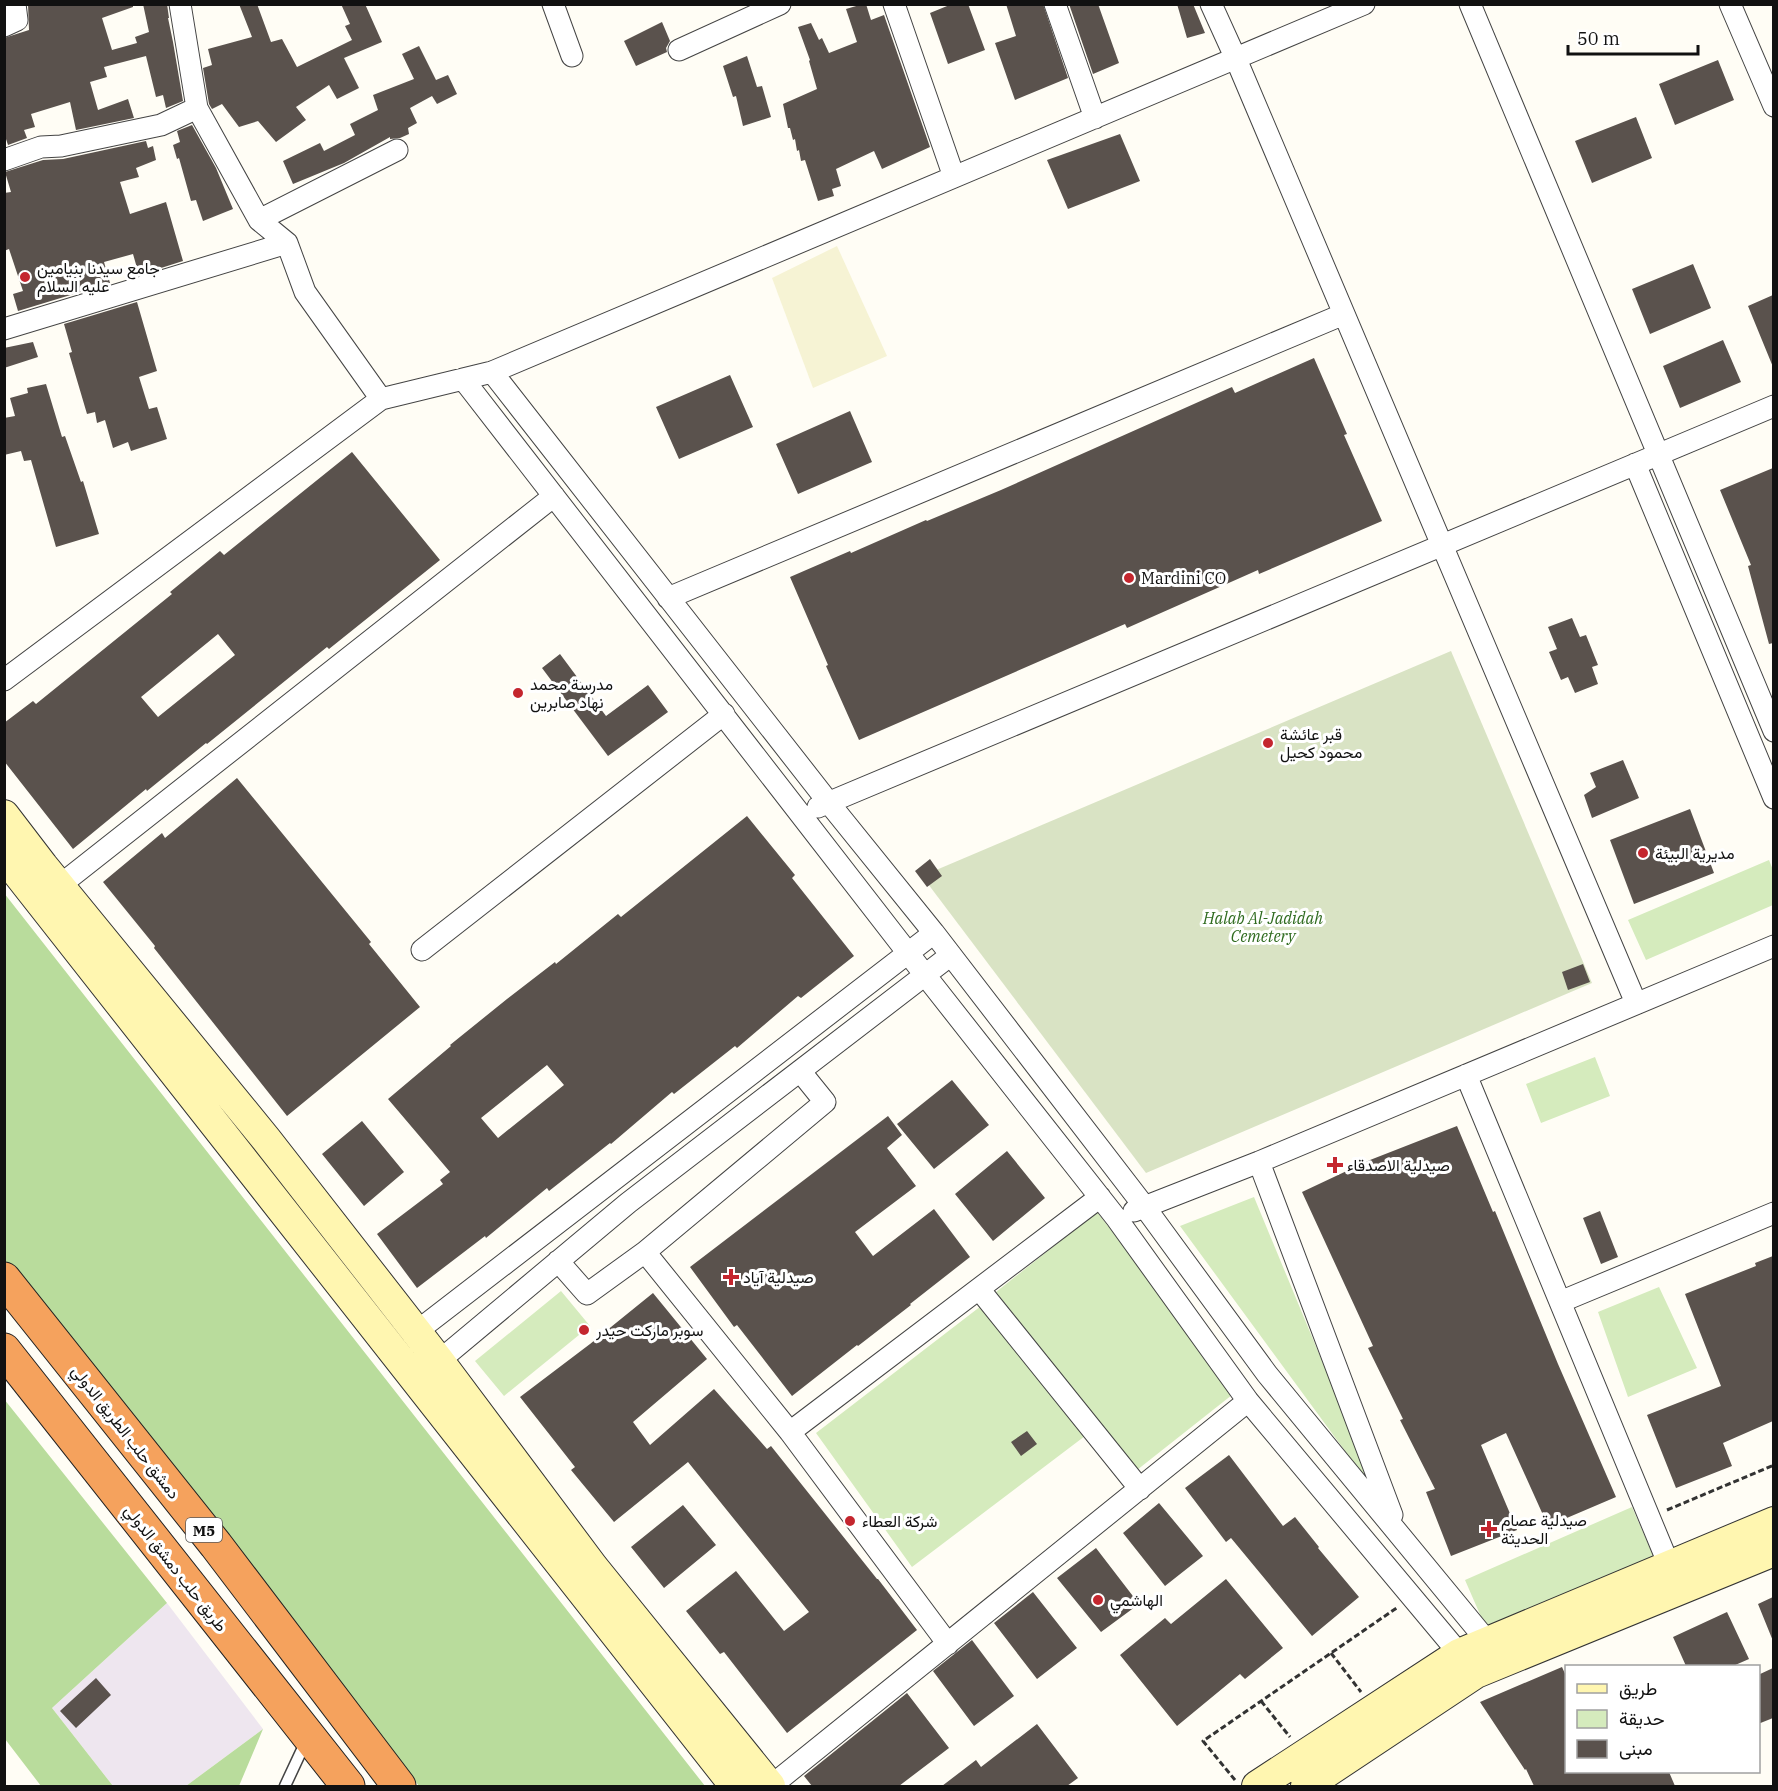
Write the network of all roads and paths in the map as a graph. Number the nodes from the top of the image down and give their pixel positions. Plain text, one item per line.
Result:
1 (15, 4) edge
2 (180, 4) edge
3 (553, 4) edge
4 (780, 4) edge
5 (894, 4) edge
6 (1055, 4) edge
7 (1211, 4) edge
8 (1470, 4) edge
9 (1730, 4) edge
10 (1355, 6) edge
11 (4, 26) edge
12 (679, 50) dead end
13 (572, 56) dead end
14 (1236, 59) junction
15 (1773, 106) edge
16 (197, 108) junction
17 (1095, 118) junction
18 (397, 150) dead end
19 (4, 160) edge
20 (954, 177) junction
21 (259, 220) junction
22 (287, 243) junction
23 (1344, 315) junction
24 (4, 329) edge
25 (492, 372) junction
26 (463, 379) junction
27 (381, 399) junction
28 (1773, 406) edge
29 (1658, 455) junction
30 (1635, 464) junction
31 (554, 496) junction
32 (1442, 545) junction
33 (668, 598) junction
34 (4, 680) edge
35 (723, 714) junction
36 (1773, 731) edge
37 (1773, 798) edge
38 (829, 803) junction
39 (801, 813) junction
40 (4, 815) edge
41 (4, 856) edge
42 (59, 886) junction
43 (934, 933) junction
44 (1773, 946) edge
45 (422, 950) dead end
46 (909, 953) junction
47 (951, 955) junction
48 (925, 975) junction
49 (1636, 1004) junction
50 (800, 1071) junction
51 (1466, 1075) junction
52 (1259, 1162) junction
53 (611, 1182) junction
54 (1100, 1197) junction
55 (628, 1203) junction
56 (1144, 1206) junction
57 (1773, 1213) edge
58 (1117, 1219) junction
59 (645, 1252) junction
60 (558, 1261) junction
61 (4, 1278) edge
62 (979, 1289) junction
63 (1560, 1302) junction
64 (416, 1332) junction
65 (4, 1350) edge
66 (439, 1361) junction
67 (1248, 1401) junction
68 (790, 1432) junction
69 (1773, 1465) edge
70 (1140, 1489) junction
71 (1650, 1518) junction
72 (1773, 1522) edge
73 (1398, 1533) junction
74 (1773, 1551) edge
75 (1669, 1565) junction
76 (1412, 1597) junction
77 (948, 1644) junction
78 (1496, 1652) junction
79 (1331, 1653) junction
80 (1467, 1664) junction
81 (1261, 1701) junction
82 (1375, 1709) junction
83 (308, 1735) junction
84 (1305, 1755) junction
85 (285, 1786) edge
86 (348, 1786) edge
87 (399, 1786) edge
88 (735, 1786) edge
89 (770, 1786) edge
90 (1240, 1786) edge
91 (1257, 1786) edge
92 (1306, 1786) edge

1 - 11 street
2 - 16 street
3 - 13 street
4 - 12 street
5 - 20 street
6 - 17 street
7 - 14 street
8 - 29 street
9 - 15 street
10 - 14 street
14 - 17 street
14 - 23 street
16 - 19 street
16 - 21 street
17 - 20 street
18 - 21 street
20 - 25 street
21 - 22 street
22 - 24 street
22 - 27 street
23 - 32 street
23 - 33 street
25 - 26 street
25 - 33 street
26 - 27 street
26 - 31 street
27 - 34 street
28 - 29 street
29 - 30 street
29 - 36 street
30 - 32 street
30 - 37 street
31 - 35 street
31 - 42 street
32 - 38 street
32 - 49 street
33 - 38 street
35 - 39 street
35 - 45 street
38 - 39 street
38 - 43 street
39 - 46 street
40 - 42 street
41 - 88 street
42 - 64 street
43 - 46 street
43 - 47 street
44 - 49 street
46 - 48 street
46 - 53 street
47 - 48 street
47 - 56 street
48 - 50 street
48 - 54 street
49 - 51 street
50 - 55 street
50 - 59 street
51 - 52 street
51 - 63 street
52 - 56 street
52 - 73 street
53 - 55 street
53 - 64 street
54 - 58 street
54 - 62 street
55 - 60 street
56 - 58 street
56 - 73 street
57 - 63 street
58 - 67 street
59 - 60 street
59 - 68 street
60 - 66 street
61 - 87 highway, دمشق حلب الطريق الدولي / M5
62 - 68 street
62 - 70 street
63 - 71 street
64 - 66 street
65 - 83 highway, طريق حلب دمشق الدولي / M5
66 - 89 street
67 - 70 street
67 - 76 street
68 - 77 street
69 - 71 path
70 - 77 street
71 - 75 street
72 - 75 street
73 - 78 street
74 - 78 street
75 - 78 street
76 - 79 path
76 - 80 street
77 - 89 street
78 - 80 street
79 - 81 path
79 - 82 path
80 - 82 street
80 - 92 street
81 - 84 path
81 - 90 path
82 - 84 street
83 - 85 lane
83 - 86 highway, طريق حلب دمشق الدولي / M5
84 - 91 street

